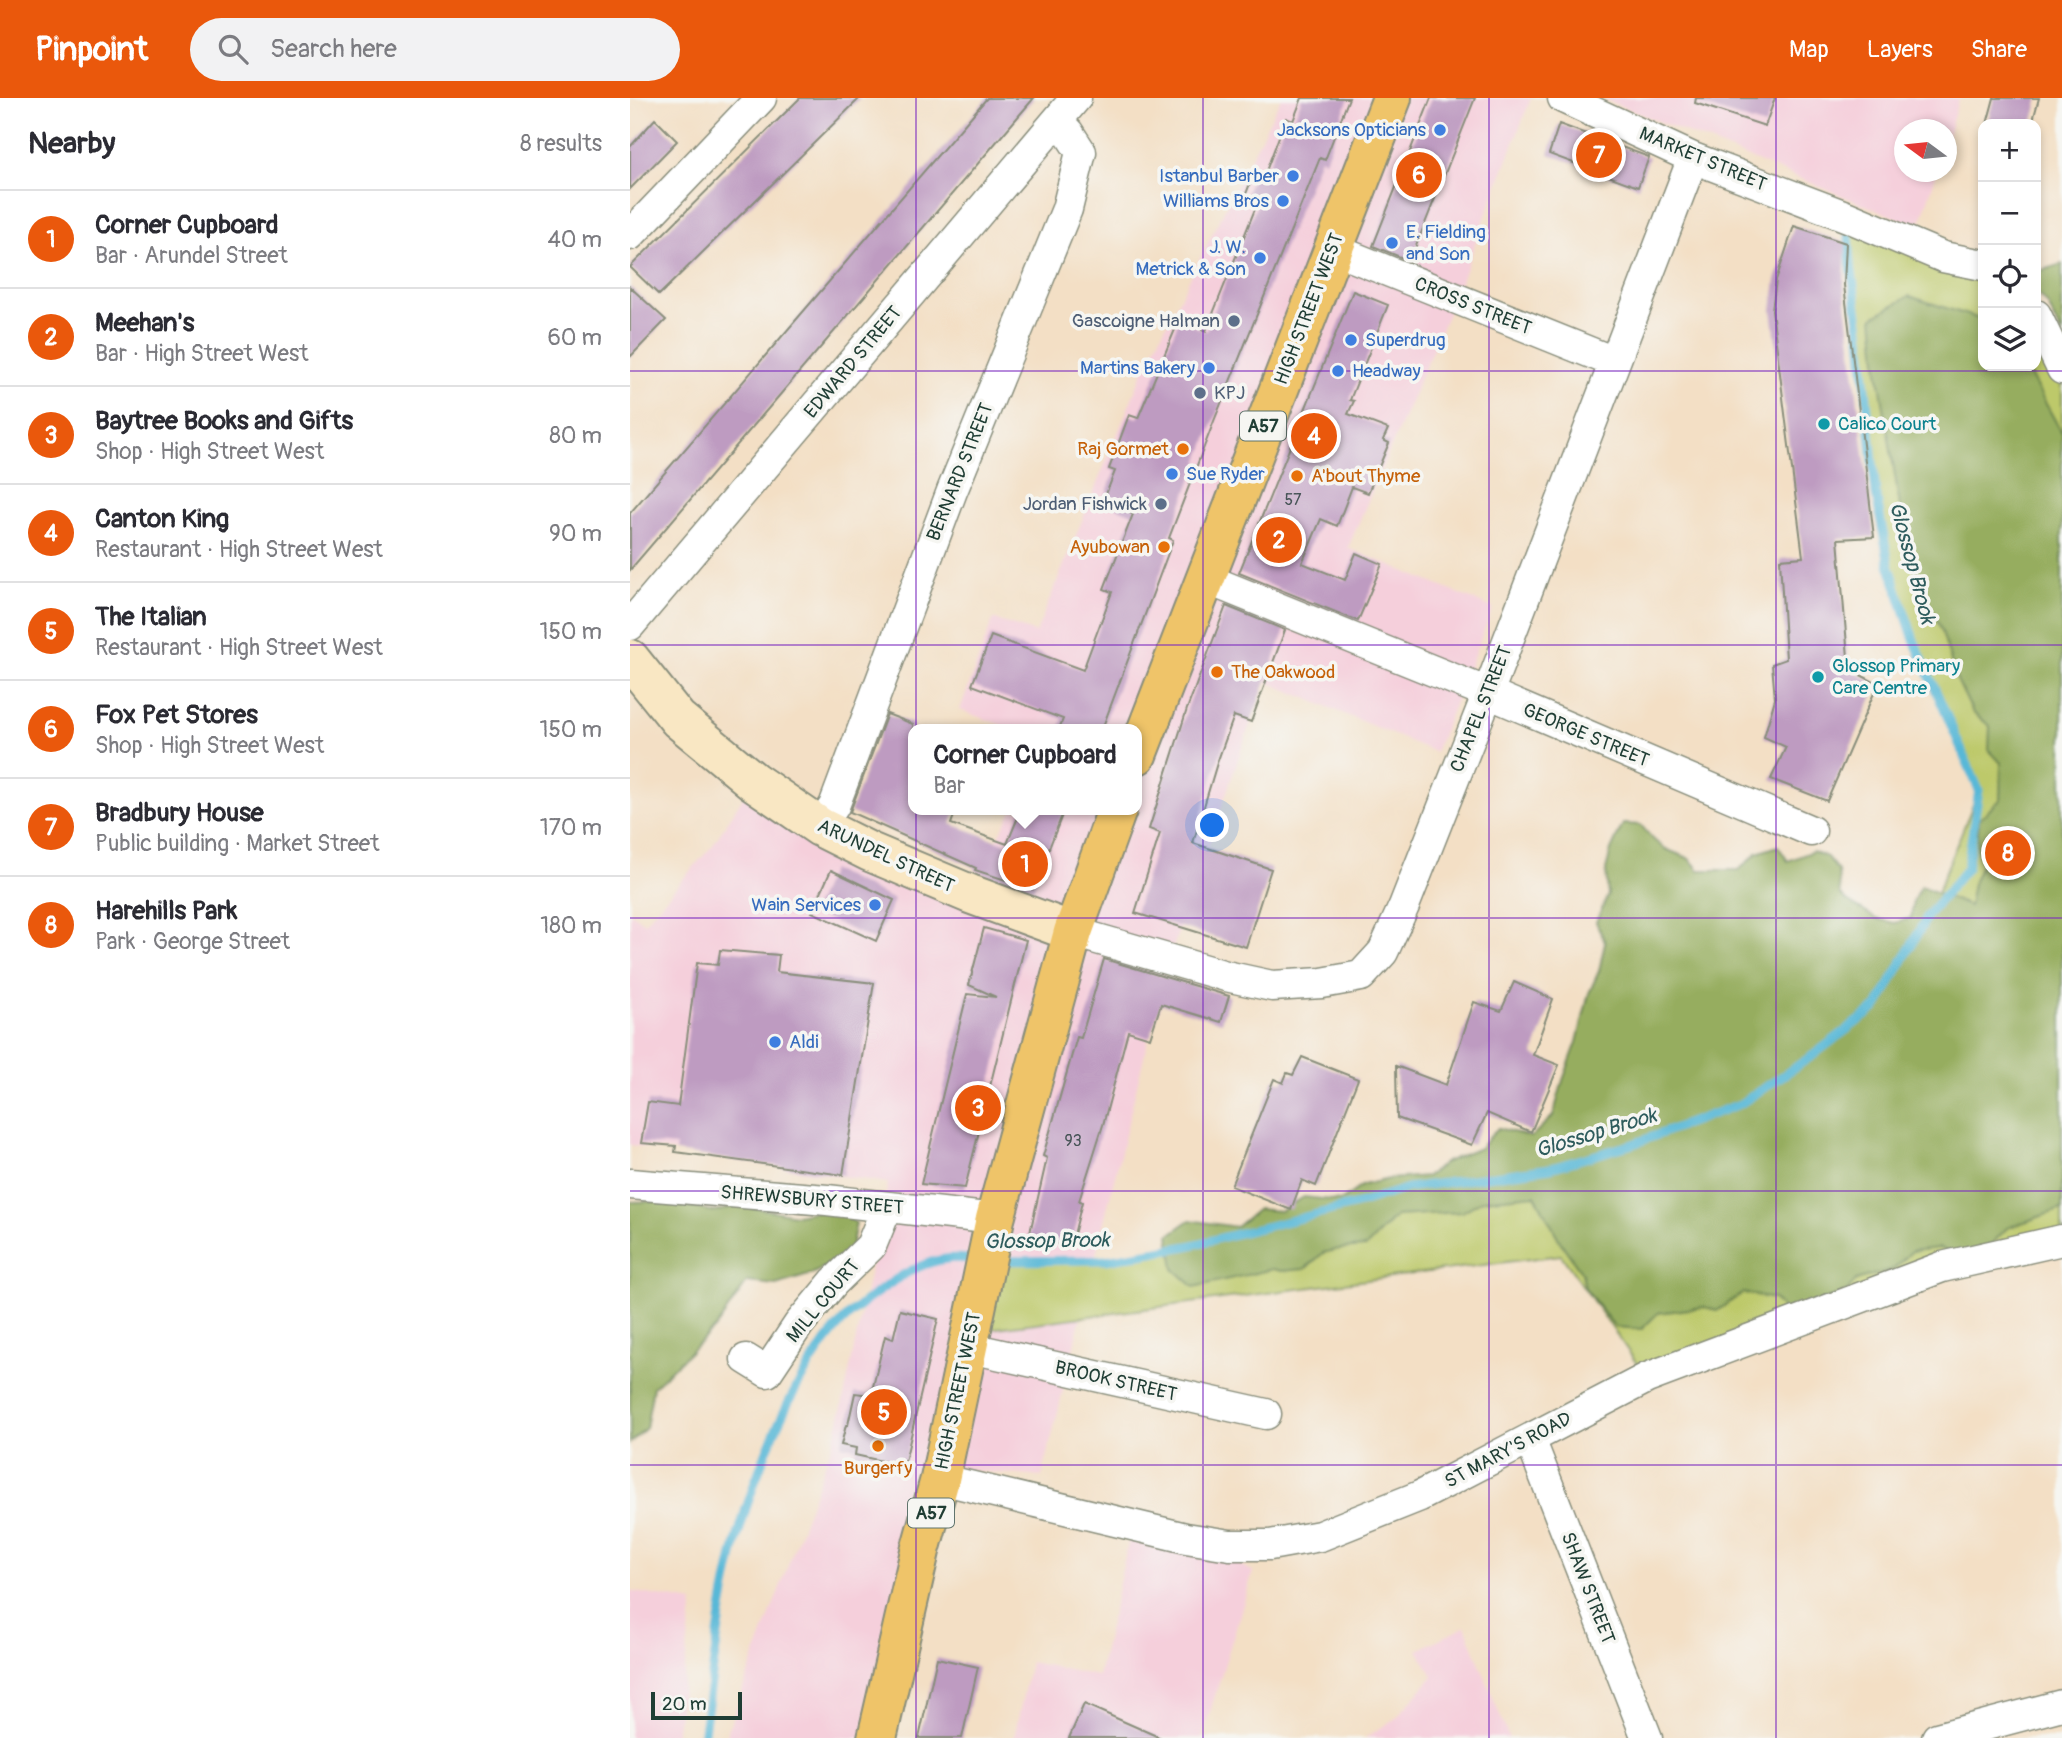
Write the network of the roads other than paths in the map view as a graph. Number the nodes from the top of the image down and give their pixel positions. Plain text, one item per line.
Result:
1 (761, 98) edge
2 (1076, 98) edge
3 (1392, 98) edge
4 (1563, 98) edge
5 (1057, 122) junction
6 (1693, 158) junction
7 (630, 235) edge
8 (1333, 249) junction
9 (1978, 264) edge
10 (2041, 326) edge
11 (1614, 362) junction
12 (2062, 369) edge
13 (1204, 578) junction
14 (630, 625) edge
15 (630, 659) edge
16 (1489, 693) junction
17 (1142, 742) edge
18 (1115, 815) edge
19 (820, 827) junction
20 (1811, 831) dead end
21 (1073, 932) junction
22 (630, 1184) edge
23 (887, 1207) junction
24 (995, 1219) junction
25 (2062, 1240) edge
26 (966, 1347) junction
27 (746, 1359) dead end
28 (1266, 1414) dead end
29 (1530, 1439) junction
30 (940, 1479) junction
31 (2062, 1705) edge
32 (1996, 1731) edge
33 (877, 1738) edge
34 (1647, 1738) edge
35 (1937, 1738) edge

1 - 7 street
2 - 5 street, EDWARD STREET
3 - 8 main road, HIGH STREET WEST / A57
4 - 6 street, MARKET STREET
5 - 14 street, EDWARD STREET
5 - 19 street, BERNARD STREET
6 - 9 street, MARKET STREET
6 - 11 street, CHAPEL STREET
8 - 11 street, CROSS STREET
8 - 13 main road, HIGH STREET WEST / A57
10 - 12 street
11 - 16 street, CHAPEL STREET
13 - 16 street, GEORGE STREET
13 - 17 main road, HIGH STREET WEST / A57
15 - 19 street, ARUNDEL STREET
16 - 20 street, GEORGE STREET
16 - 21 street, CHAPEL STREET
18 - 21 main road, A57
19 - 21 street, ARUNDEL STREET
21 - 24 main road, A57
22 - 23 street, SHREWSBURY STREET
23 - 24 street, SHREWSBURY STREET
23 - 27 street, MILL COURT
24 - 26 main road, HIGH STREET WEST / A57
25 - 29 street, ST MARY'S ROAD
26 - 28 street, BROOK STREET
26 - 30 main road, HIGH STREET WEST / A57
29 - 30 street, ST MARY'S ROAD
29 - 34 street, SHAW STREET
30 - 33 main road, HIGH STREET WEST / A57
31 - 32 street
32 - 35 street

